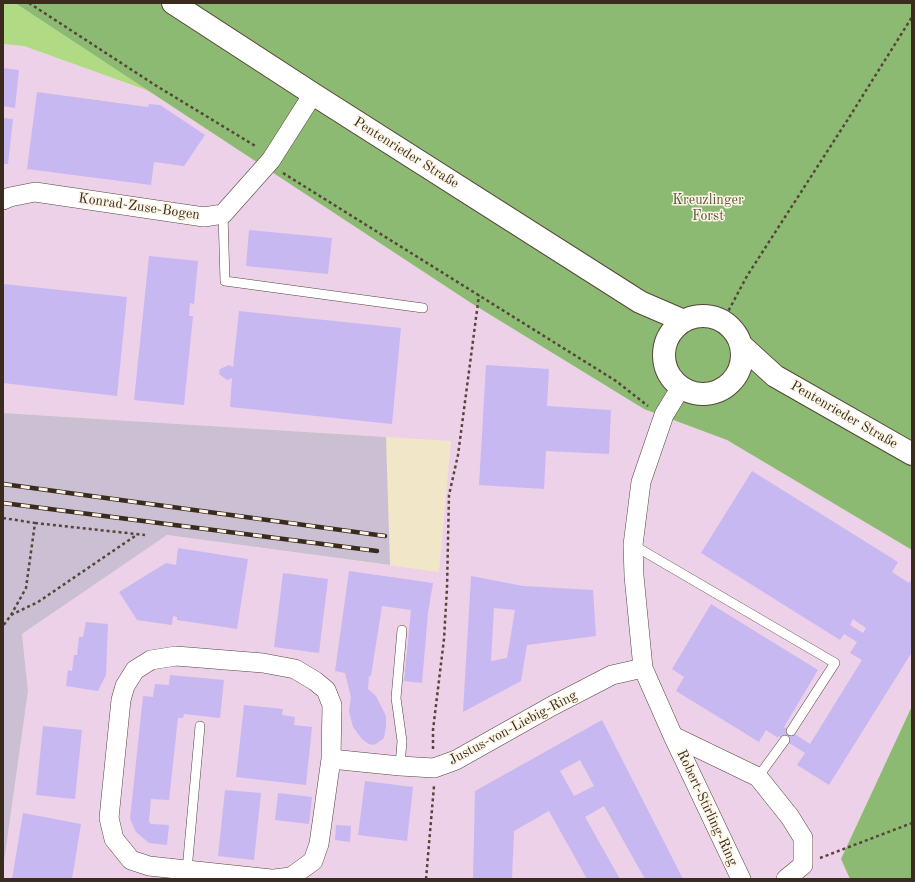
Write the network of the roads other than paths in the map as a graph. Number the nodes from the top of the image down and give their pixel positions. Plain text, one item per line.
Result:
1 (173, 3) edge
2 (313, 94) junction
3 (3, 200) edge
4 (223, 214) junction
5 (640, 302) junction
6 (423, 308) dead end
7 (684, 321) junction
8 (666, 342) junction
9 (741, 345) junction
10 (775, 376) junction
11 (734, 379) junction
12 (681, 387) junction
13 (912, 454) edge
14 (633, 545) junction
15 (402, 630) dead end
16 (643, 668) junction
17 (200, 726) dead end
18 (791, 732) dead end
19 (673, 736) junction
20 (785, 740) dead end
21 (331, 759) junction
22 (400, 766) junction
23 (758, 777) junction
24 (187, 870) junction
25 (273, 879) edge
26 (741, 879) edge
27 (786, 879) edge

1 - 2 street, Pentenrieder Straße
2 - 4 street
2 - 5 street, Pentenrieder Straße
3 - 4 street, Konrad-Zuse-Bogen
4 - 6 lane
5 - 7 street, Pentenrieder Straße
5 - 8 street, Pentenrieder Straße
7 - 8 street
7 - 9 street, Pentenrieder Straße
8 - 12 street
9 - 10 street, Pentenrieder Straße
9 - 11 street
10 - 11 street, Pentenrieder Straße
10 - 13 street, Pentenrieder Straße
11 - 12 street
12 - 14 street, Robert-Stirling-Ring
14 - 16 street, Robert-Stirling-Ring
14 - 18 lane
15 - 22 lane
16 - 19 street, Robert-Stirling-Ring
16 - 22 street, Justus-von-Liebig-Ring
17 - 24 lane
19 - 23 street, Robert-Stirling-Ring
19 - 26 street, Robert-Stirling-Ring
20 - 23 lane
21 - 22 street, Justus-von-Liebig-Ring
21 - 24 street
21 - 25 street
23 - 27 street, Robert-Stirling-Ring
24 - 25 street

